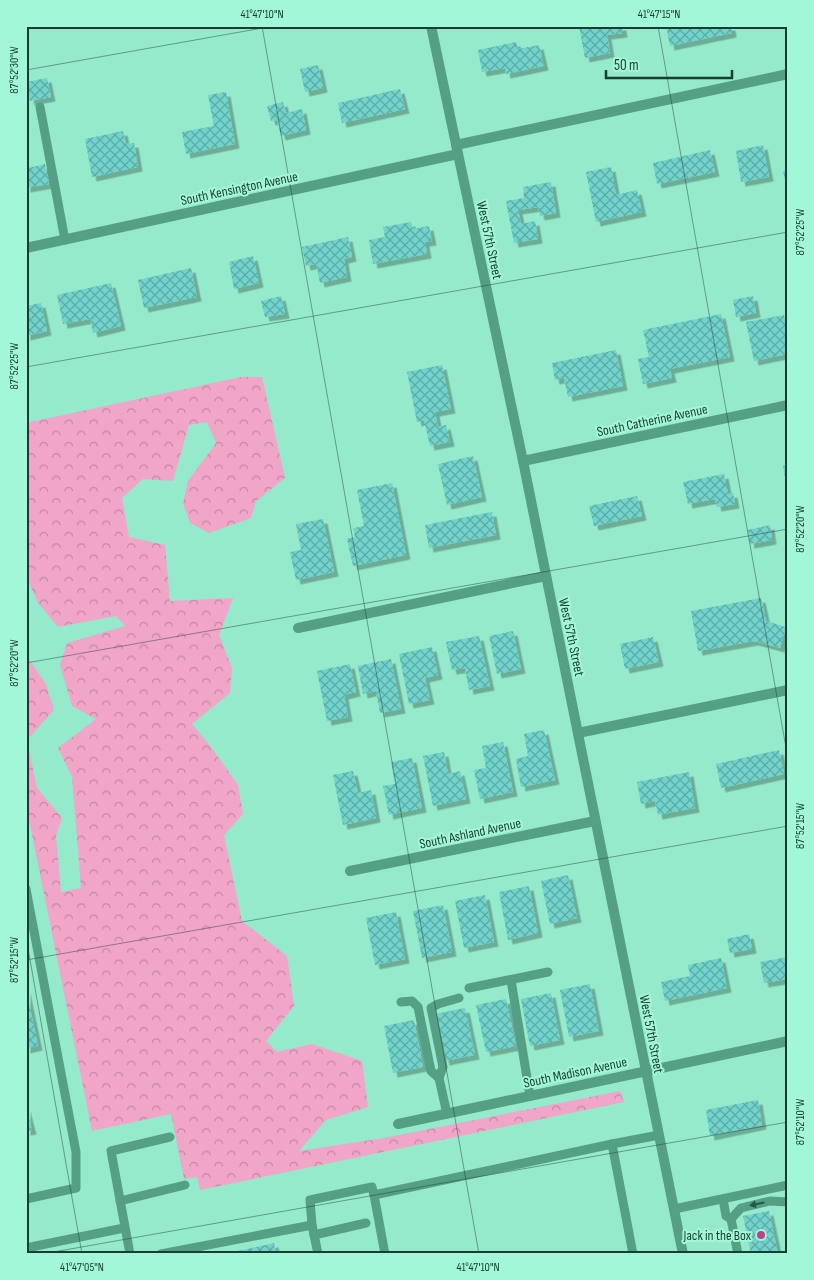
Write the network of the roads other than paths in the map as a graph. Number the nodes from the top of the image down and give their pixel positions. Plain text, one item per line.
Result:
1 (431, 26) edge
2 (788, 74) edge
3 (40, 107) dead end
4 (457, 149) junction
5 (65, 240) junction
6 (26, 248) edge
7 (788, 405) edge
8 (522, 461) junction
9 (546, 576) junction
10 (298, 628) dead end
11 (788, 690) edge
12 (578, 733) junction
13 (595, 821) junction
14 (350, 871) dead end
15 (26, 889) edge
16 (548, 972) dead end
17 (511, 980) junction
18 (469, 988) dead end
19 (459, 998) dead end
20 (401, 1002) dead end
21 (788, 1041) edge
22 (646, 1071) junction
23 (439, 1078) junction
24 (530, 1096) junction
25 (447, 1114) junction
26 (398, 1124) dead end
27 (658, 1135) junction
28 (170, 1137) dead end
29 (612, 1144) junction
30 (185, 1185) dead end
31 (788, 1185) edge
32 (374, 1195) junction
33 (723, 1199) junction
34 (26, 1200) edge
35 (120, 1201) junction
36 (788, 1202) edge
37 (674, 1209) junction
38 (732, 1219) junction
39 (366, 1223) dead end
40 (312, 1225) junction
41 (124, 1228) junction
42 (314, 1235) junction
43 (26, 1248) edge
44 (130, 1254) edge
45 (161, 1254) edge
46 (318, 1254) edge
47 (385, 1254) edge
48 (633, 1254) edge
49 (683, 1254) edge
50 (738, 1254) edge

1 - 4 street, West 57th Street
2 - 4 street, South Kensington Avenue
3 - 5 lane
4 - 5 street, South Kensington Avenue
4 - 8 street, West 57th Street
5 - 6 street, South Kensington Avenue
7 - 8 street, South Catherine Avenue
8 - 9 street, West 57th Street
9 - 10 street
9 - 12 street, West 57th Street
11 - 12 street
12 - 13 street, West 57th Street
13 - 14 street, South Ashland Avenue
13 - 22 street, West 57th Street
15 - 34 lane
16 - 17 lane
17 - 18 lane
17 - 24 lane
19 - 23 lane
20 - 23 lane
21 - 22 street, South Madison Avenue
22 - 24 street, South Madison Avenue
22 - 27 street, West 57th Street
23 - 25 lane
24 - 25 street, South Madison Avenue
25 - 26 street, South Madison Avenue
27 - 29 lane
27 - 37 street, West 57th Street
28 - 35 lane
29 - 32 lane
29 - 48 lane
30 - 35 lane
31 - 33 lane
32 - 40 lane
32 - 47 lane
33 - 37 lane
33 - 38 lane
35 - 41 lane
36 -> 38 lane
37 - 49 street, West 57th Street
38 - 50 lane
39 - 42 lane
40 - 42 lane
40 - 45 lane
41 - 43 lane
41 - 44 lane
42 - 46 lane

